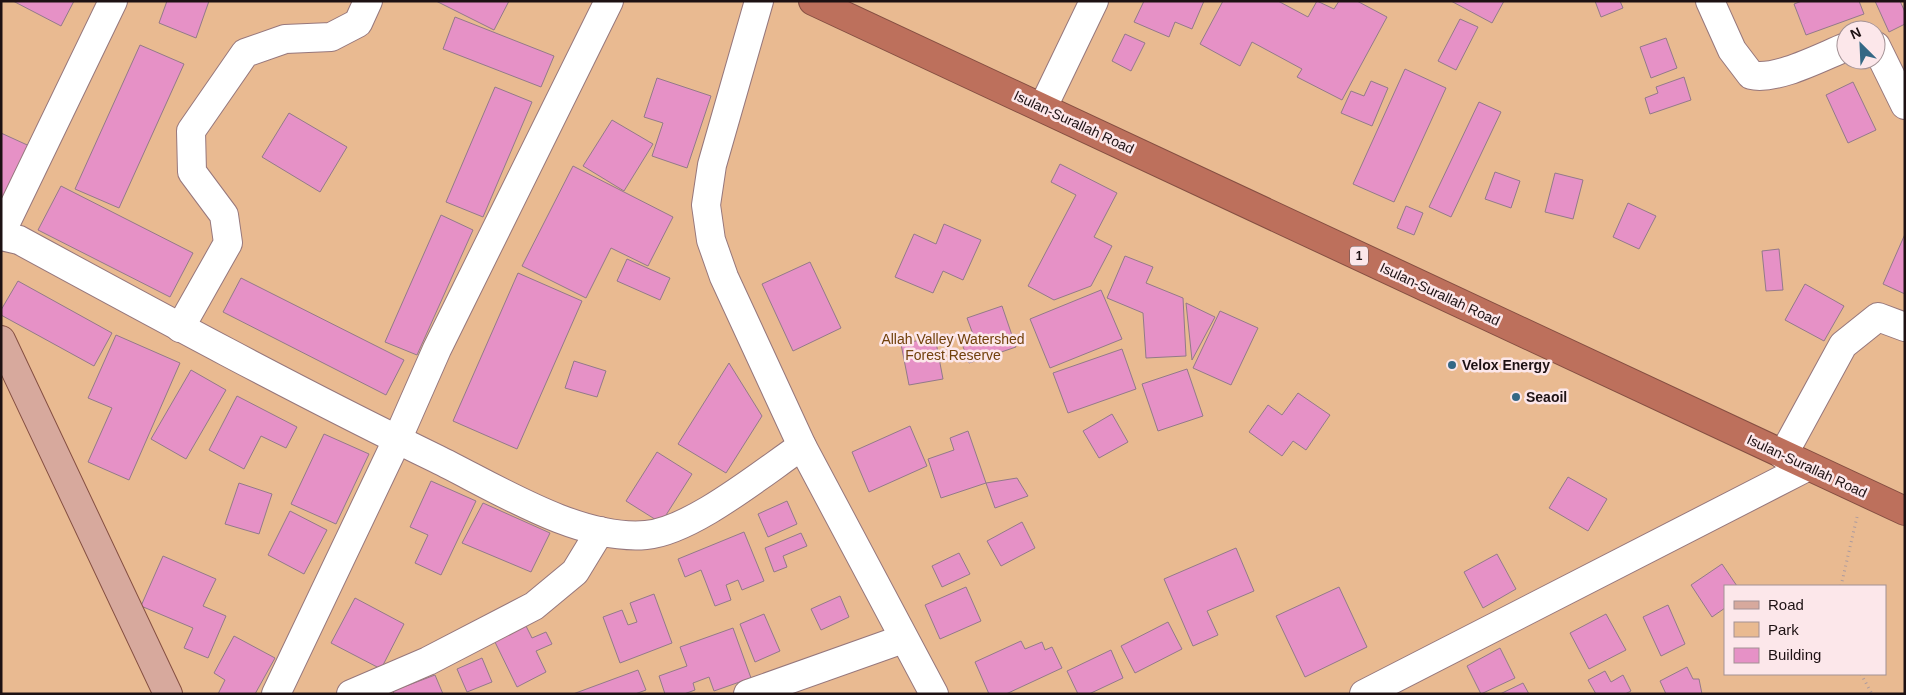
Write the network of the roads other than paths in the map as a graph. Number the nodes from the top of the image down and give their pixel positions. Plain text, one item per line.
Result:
1 (113, 1) edge
2 (368, 1) edge
3 (609, 1) edge
4 (759, 1) edge
5 (813, 1) edge
6 (1094, 1) edge
7 (1710, 1) edge
8 (1836, 51) edge
9 (1886, 66) edge
10 (1905, 105) edge
11 (1043, 107) junction
12 (1, 235) edge
13 (1905, 327) edge
14 (180, 328) junction
15 (1, 340) edge
16 (397, 440) junction
17 (802, 446) junction
18 (1783, 455) junction
19 (1807, 467) junction
20 (1905, 511) edge
21 (600, 531) junction
22 (903, 638) junction
23 (168, 694) edge
24 (276, 694) edge
25 (351, 694) edge
26 (748, 694) edge
27 (934, 694) edge
28 (1364, 694) edge

1 - 12 street
2 - 14 street
3 - 16 street
4 - 17 street
5 - 11 highway, Isulan-Surallah Road / 1
6 - 11 street
7 - 8 street
9 - 10 street
11 - 18 highway, Isulan-Surallah Road / 1
12 - 14 street
13 - 18 street
14 - 16 street
15 - 23 main road
16 - 21 street
16 - 24 street
17 - 21 street
17 - 22 street
18 - 19 highway, Isulan-Surallah Road / 1
19 - 20 highway, Isulan-Surallah Road / 1
19 - 28 street
21 - 25 street
22 - 26 street
22 - 27 street

